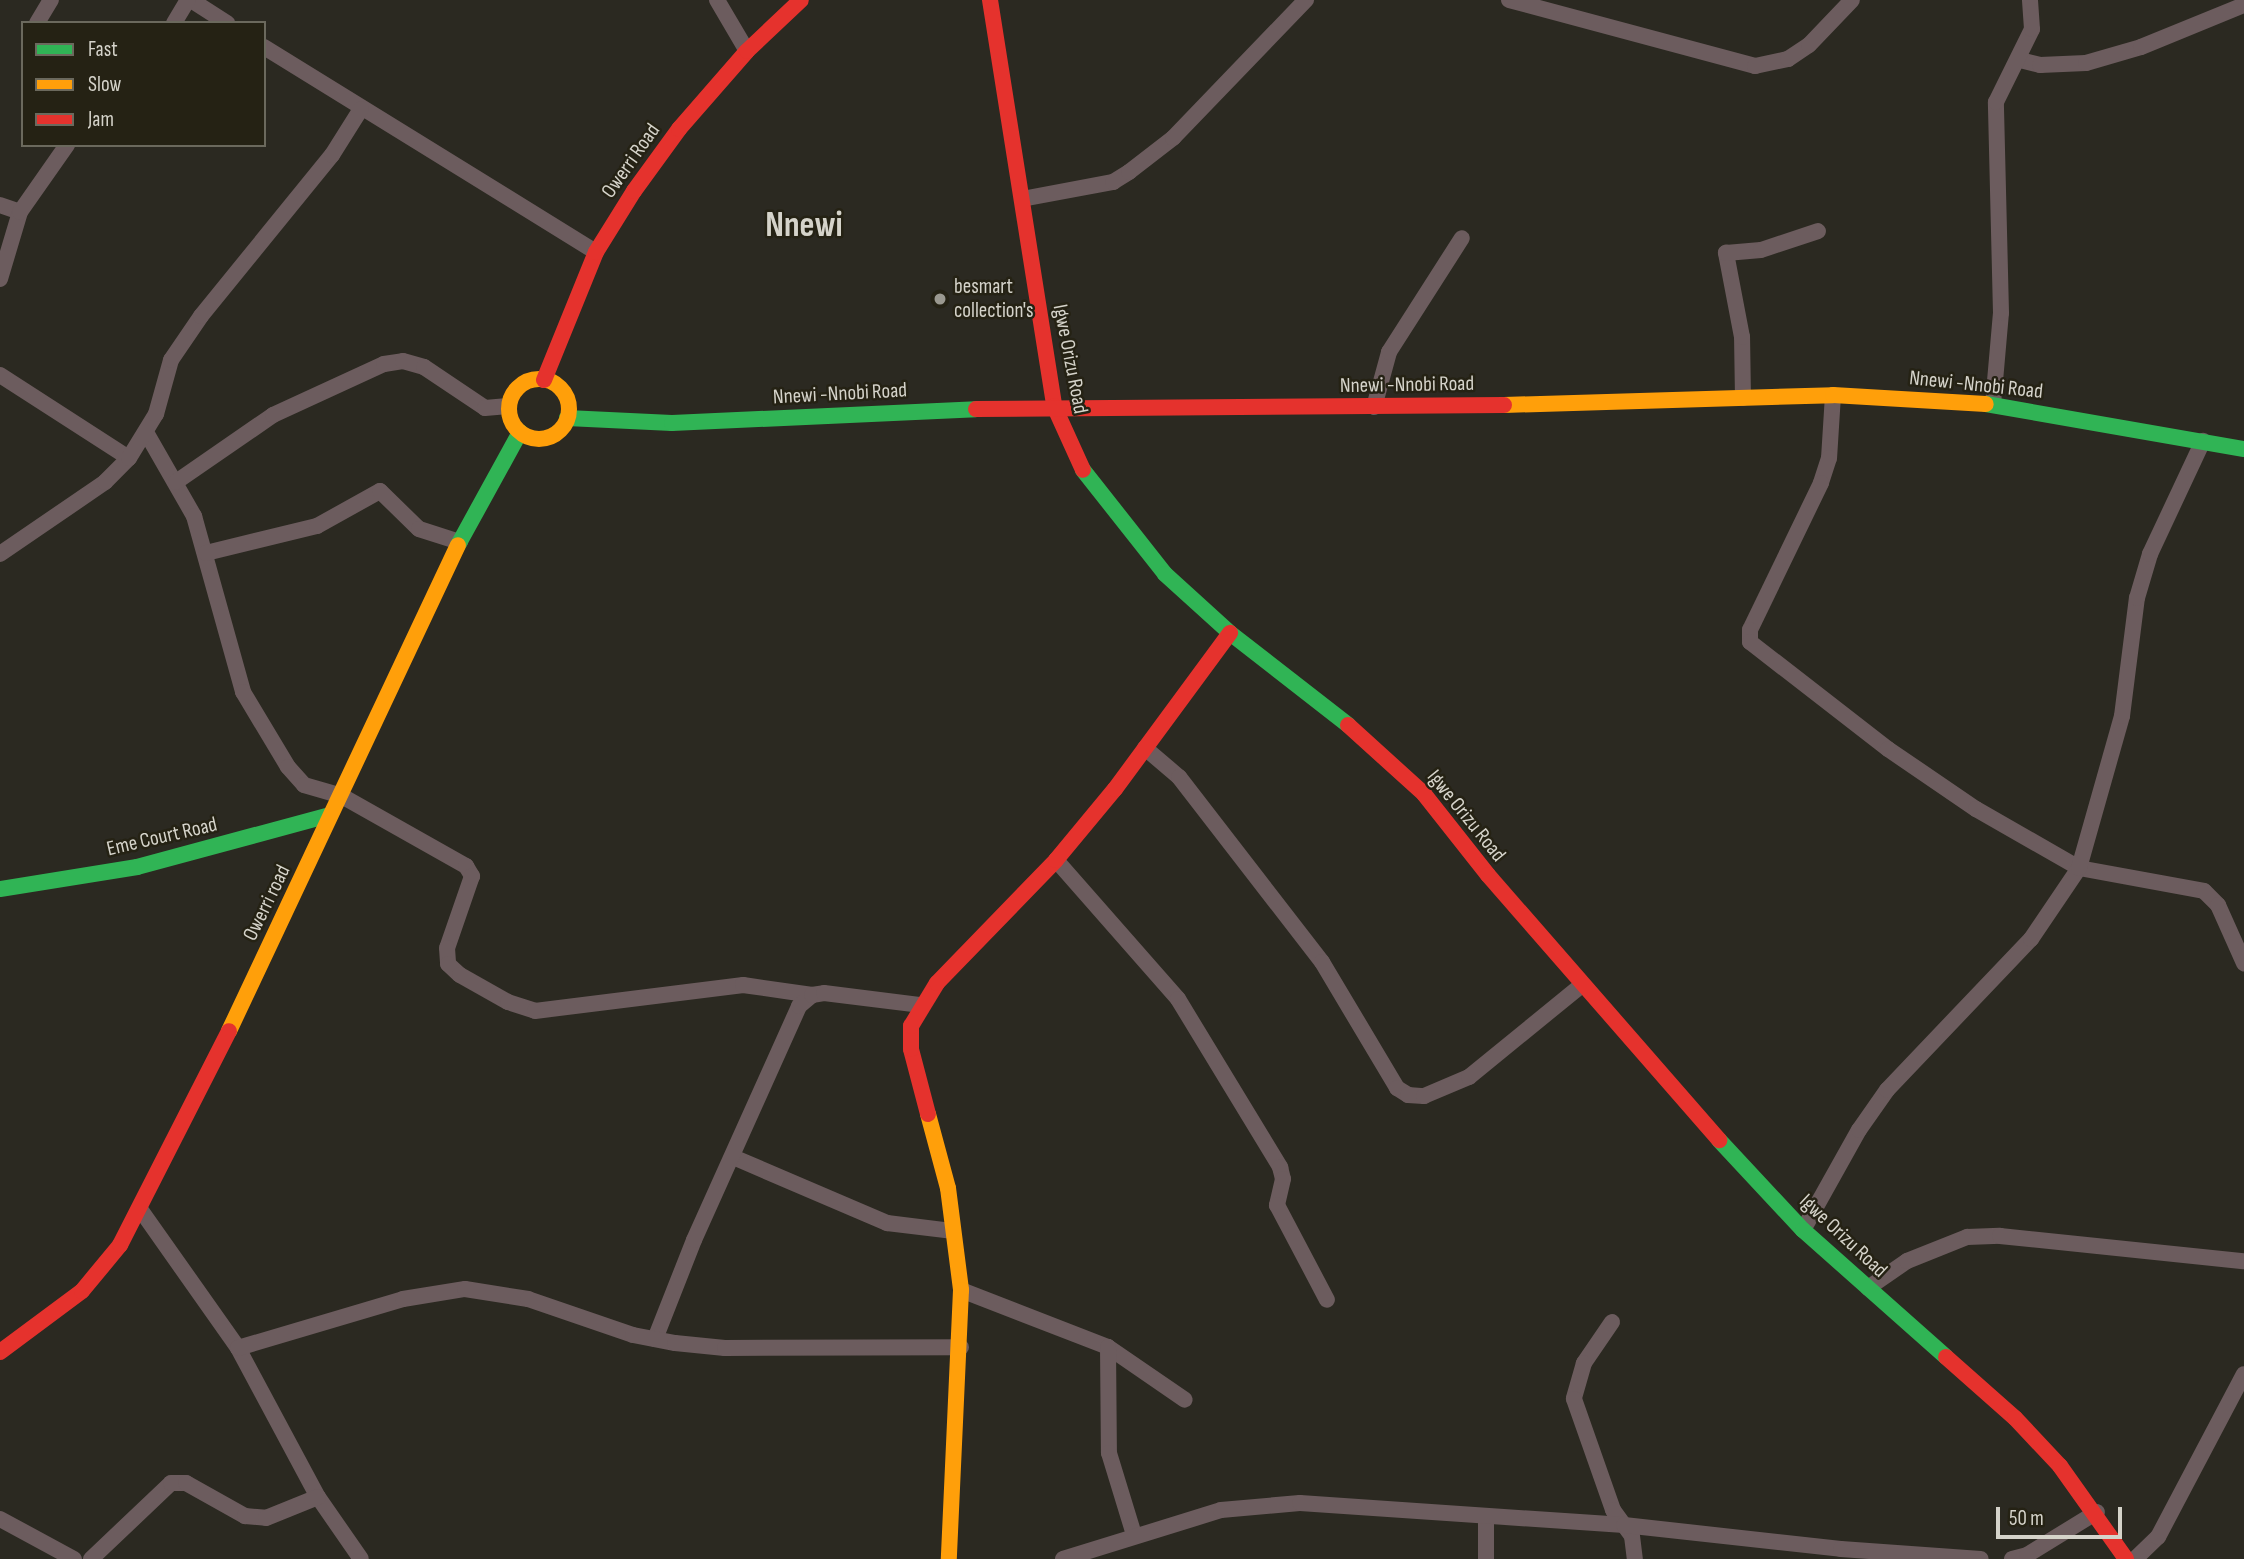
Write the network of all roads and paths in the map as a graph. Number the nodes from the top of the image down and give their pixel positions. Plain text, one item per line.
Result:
1 (51, 0) edge
2 (189, 0) edge
3 (716, 0) edge
4 (802, 0) edge
5 (990, 0) edge
6 (1306, 0) edge
7 (1509, 0) edge
8 (1852, 0) edge
9 (2030, 0) edge
10 (2235, 5) edge
11 (38, 21) edge
12 (175, 21) edge
13 (224, 21) edge
14 (266, 48) edge
15 (747, 51) junction
16 (2020, 60) junction
17 (361, 109) junction
18 (66, 147) edge
19 (1022, 199) junction
20 (0, 205) edge
21 (20, 212) junction
22 (1818, 231) dead end
23 (1462, 238) dead end
24 (596, 252) junction
25 (0, 279) edge
26 (0, 375) edge
27 (544, 380) junction
28 (1833, 395) junction
29 (1743, 397) junction
30 (1993, 404) junction
31 (509, 406) junction
32 (1054, 407) junction
33 (1374, 407) junction
34 (567, 418) junction
35 (520, 432) junction
36 (147, 434) junction
37 (2203, 441) junction
38 (2244, 449) edge
39 (130, 458) junction
40 (176, 482) junction
41 (460, 542) junction
42 (206, 553) junction
43 (0, 554) edge
44 (1230, 633) junction
45 (1145, 748) junction
46 (340, 795) junction
47 (330, 815) junction
48 (1056, 860) junction
49 (2079, 868) junction
50 (0, 889) edge
51 (2244, 963) edge
52 (1582, 985) junction
53 (812, 995) junction
54 (921, 1005) junction
55 (733, 1157) junction
56 (140, 1209) junction
57 (1803, 1230) junction
58 (952, 1231) junction
59 (2244, 1261) edge
60 (1868, 1289) junction
61 (961, 1290) junction
62 (1327, 1300) dead end
63 (1612, 1322) dead end
64 (655, 1339) junction
65 (1108, 1347) junction
66 (239, 1348) junction
67 (961, 1348) junction
68 (0, 1352) edge
69 (2244, 1374) edge
70 (1185, 1400) dead end
71 (318, 1497) junction
72 (2097, 1512) junction
73 (1486, 1517) junction
74 (0, 1519) edge
75 (1624, 1525) junction
76 (1134, 1535) junction
77 (74, 1559) edge
78 (91, 1559) edge
79 (361, 1559) edge
80 (949, 1559) edge
81 (1063, 1559) edge
82 (1486, 1559) edge
83 (1635, 1559) edge
84 (1981, 1559) edge
85 (2012, 1559) edge
86 (2126, 1559) edge
87 (2136, 1559) edge

1 - 11 street
2 - 12 street
2 - 13 street
3 - 15 street
4 - 15 main road, Owerri Road
5 - 19 main road, Igwe Orizu Road
6 - 19 street
7 - 8 street
9 - 16 street
10 - 16 street
14 - 17 street
15 - 24 main road, Owerri Road
16 - 30 street
17 - 24 street
17 - 36 street
18 - 21 street
19 - 32 main road, Igwe Orizu Road
20 - 21 street
21 - 25 street
22 - 29 street
23 - 33 street
24 - 27 main road, Owerri Road
26 - 39 street
27 - 31 main road
27 - 34 main road
28 - 29 main road, Nnewi -Nnobi Road
28 - 30 main road, Nnewi -Nnobi Road
28 - 49 street
29 - 33 main road, Nnewi -Nnobi Road
30 - 37 main road, Nnewi -Nnobi Road
31 - 35 main road
31 - 40 street
32 - 33 main road, Nnewi -Nnobi Road
32 - 34 main road, Nnewi -Nnobi Road
32 - 44 main road, Igwe Orizu Road
34 - 35 main road
35 - 41 main road, Owerri road
36 - 39 street
36 - 40 street
37 - 38 main road, Nnewi -Nnobi Road
37 - 49 street
39 - 43 street
40 - 42 street
41 - 42 street
41 - 46 main road, Owerri road
42 - 46 street
44 - 45 main road
44 - 52 main road, Igwe Orizu Road
45 - 48 main road
45 - 52 street
46 - 47 main road, Owerri road
46 - 53 street
47 - 50 main road, Eme Court Road
47 - 56 main road, Owerri road
48 - 54 main road
48 - 62 street
49 - 51 street
49 - 57 street
52 - 57 main road, Igwe Orizu Road
53 - 54 street
53 - 55 street
54 - 58 main road
55 - 58 street
55 - 64 street
56 - 66 street
56 - 68 main road, Owerri road
57 - 60 main road, Igwe Orizu Road
58 - 61 main road
59 - 60 street
60 - 72 main road, Igwe Orizu Road
61 - 65 street
61 - 67 main road
63 - 75 street
64 - 66 street
64 - 67 street
65 - 70 street
65 - 76 street
66 - 71 street
67 - 80 main road
69 - 87 street
71 - 78 street
71 - 79 street
72 - 85 street
72 - 86 main road, Igwe Orizu Road
73 - 75 street
73 - 76 street
73 - 82 street
74 - 77 street
75 - 83 street
75 - 84 street
76 - 81 street

